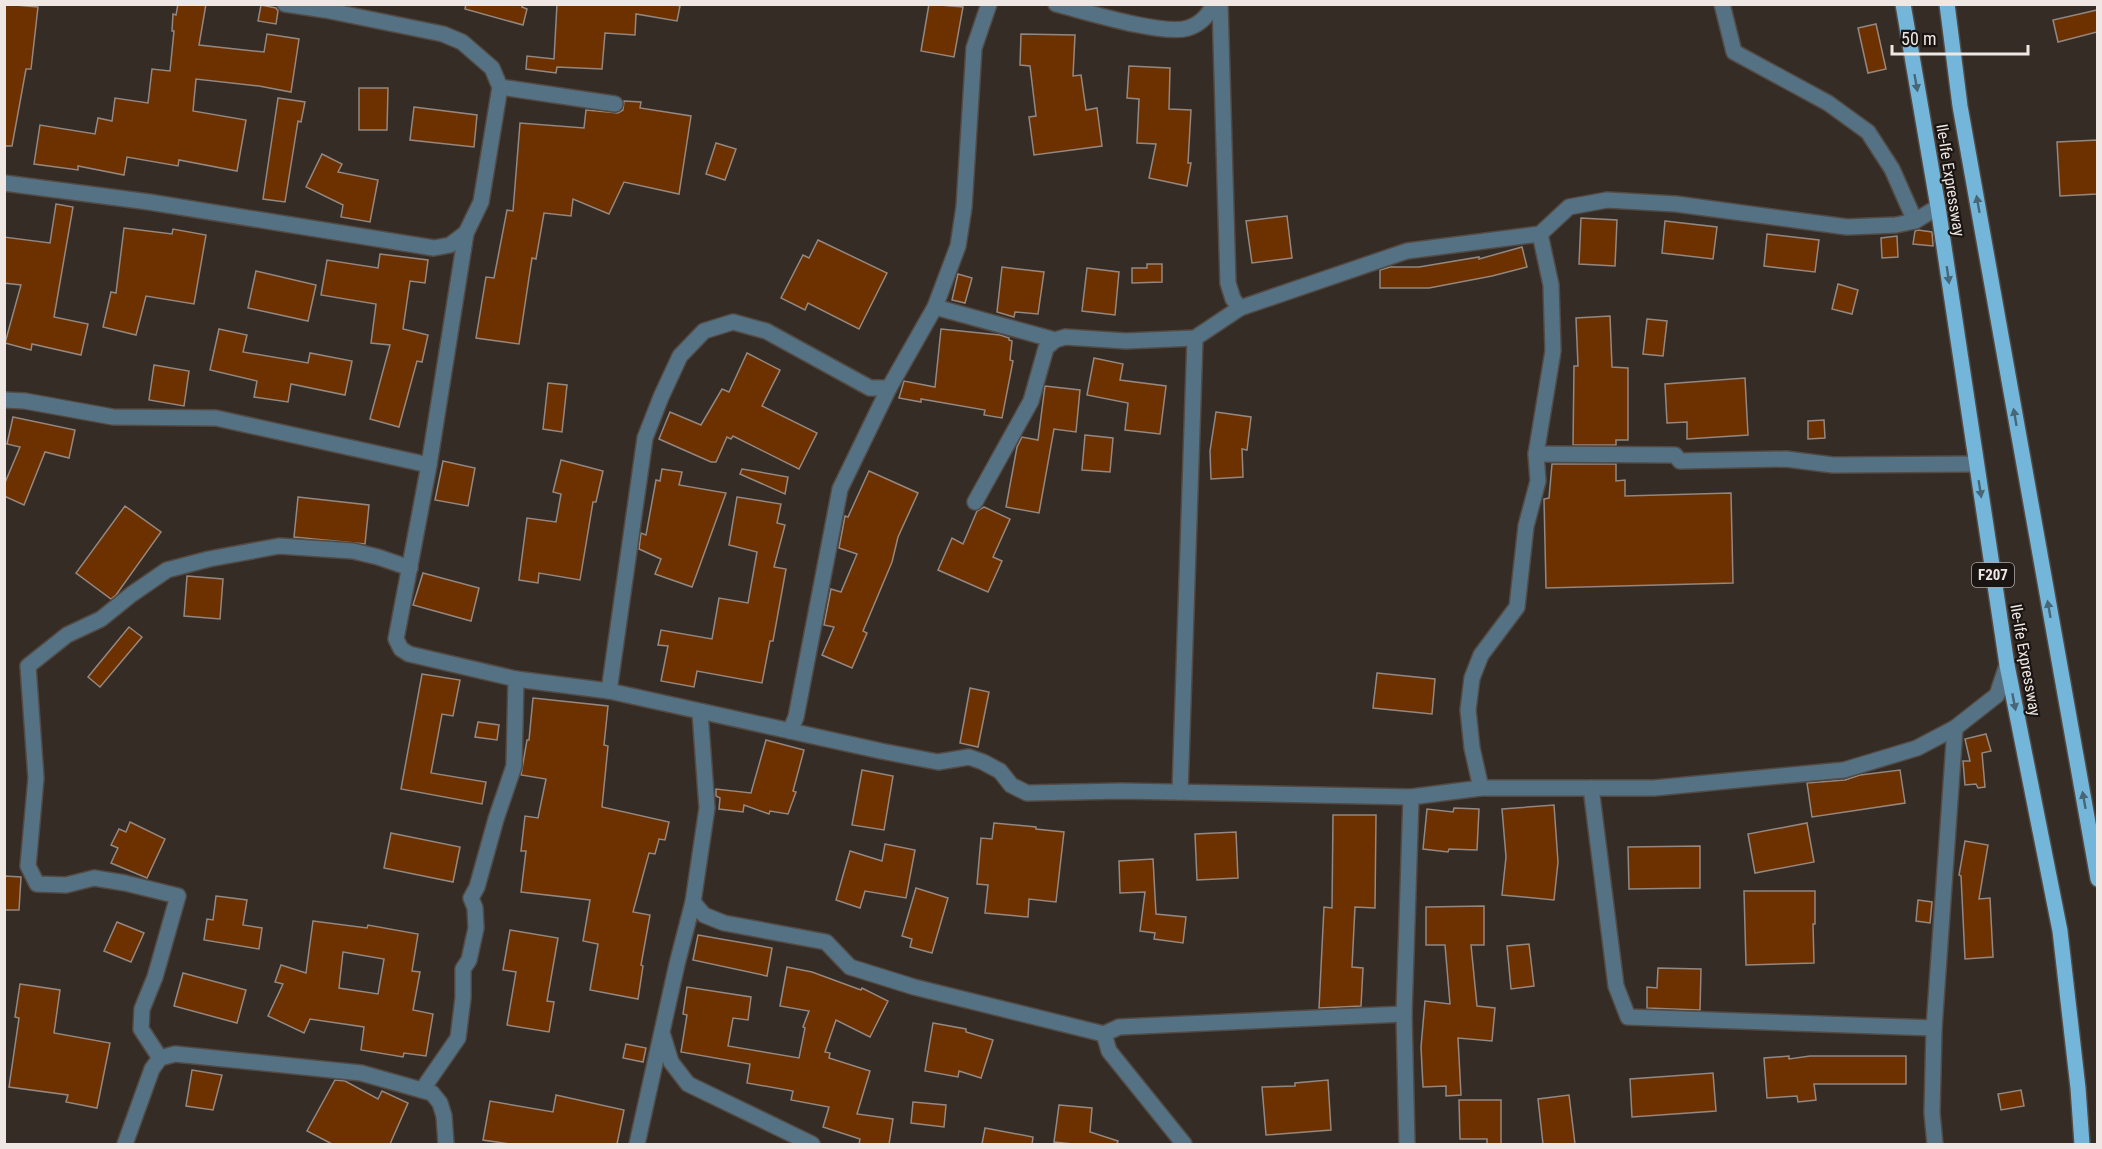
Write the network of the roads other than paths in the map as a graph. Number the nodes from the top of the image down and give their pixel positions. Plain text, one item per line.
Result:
1 (285, 4) edge
2 (989, 4) edge
3 (1056, 4) edge
4 (1215, 4) edge
5 (1220, 4) edge
6 (1722, 4) edge
7 (1903, 4) edge
8 (1947, 4) edge
9 (500, 87) junction
10 (615, 104) dead end
11 (4, 183) edge
12 (1938, 207) junction
13 (1915, 221) junction
14 (466, 233) junction
15 (1540, 234) junction
16 (934, 307) junction
17 (1240, 308) junction
18 (1195, 338) junction
19 (1055, 340) junction
20 (889, 388) junction
21 (4, 400) edge
22 (1536, 454) junction
23 (1976, 464) junction
24 (429, 465) junction
25 (975, 502) dead end
26 (410, 568) junction
27 (2007, 665) junction
28 (516, 680) junction
29 (609, 691) junction
30 (700, 712) junction
31 (1955, 728) junction
32 (790, 731) junction
33 (1481, 788) junction
34 (1591, 788) junction
35 (1180, 792) junction
36 (1411, 797) junction
37 (2096, 861) edge
38 (2097, 879) edge
39 (693, 902) junction
40 (1404, 1014) junction
41 (1934, 1028) junction
42 (662, 1033) junction
43 (1104, 1034) junction
44 (160, 1058) junction
45 (422, 1090) junction
46 (125, 1144) edge
47 (446, 1144) edge
48 (637, 1144) edge
49 (812, 1144) edge
50 (1184, 1144) edge
51 (1407, 1144) edge
52 (1935, 1144) edge
53 (2082, 1144) edge

1 - 9 street
2 - 16 street
3 - 4 street
5 - 17 street
6 - 13 street
7 -> 12 main road, Ile-Ife Expressway / F207
37 -> 8 main road, Ile-Ife Expressway
9 - 10 street
9 - 14 street
11 - 14 street
12 - 13 street
12 -> 23 main road, Ile-Ife Expressway / F207
13 - 15 street
14 - 24 street
15 - 17 street
15 - 22 street
16 - 19 street
16 - 20 street
17 - 18 street
18 - 19 street
18 - 35 street
19 - 25 street
20 - 29 street
20 - 32 street
21 - 24 street
22 - 23 street
22 - 33 street
23 -> 27 main road, Ile-Ife Expressway / F207
24 - 26 street
26 - 28 street
26 - 44 street
27 - 31 street
27 -> 53 main road, Ile-Ife Expressway / F207
28 - 29 street
28 - 45 street
29 - 30 street
30 - 32 street
30 - 39 street
31 - 34 street
31 - 41 street
32 - 35 street
33 - 34 street
33 - 36 street
34 - 41 street
35 - 36 street
36 - 40 street
37 - 38 main road, Ile-Ife Expressway
39 - 42 street
39 - 43 street
40 - 43 street
40 - 51 street
41 - 52 street
42 - 48 street
42 - 49 street
43 - 50 street
44 - 45 street
44 - 46 street
45 - 47 street

